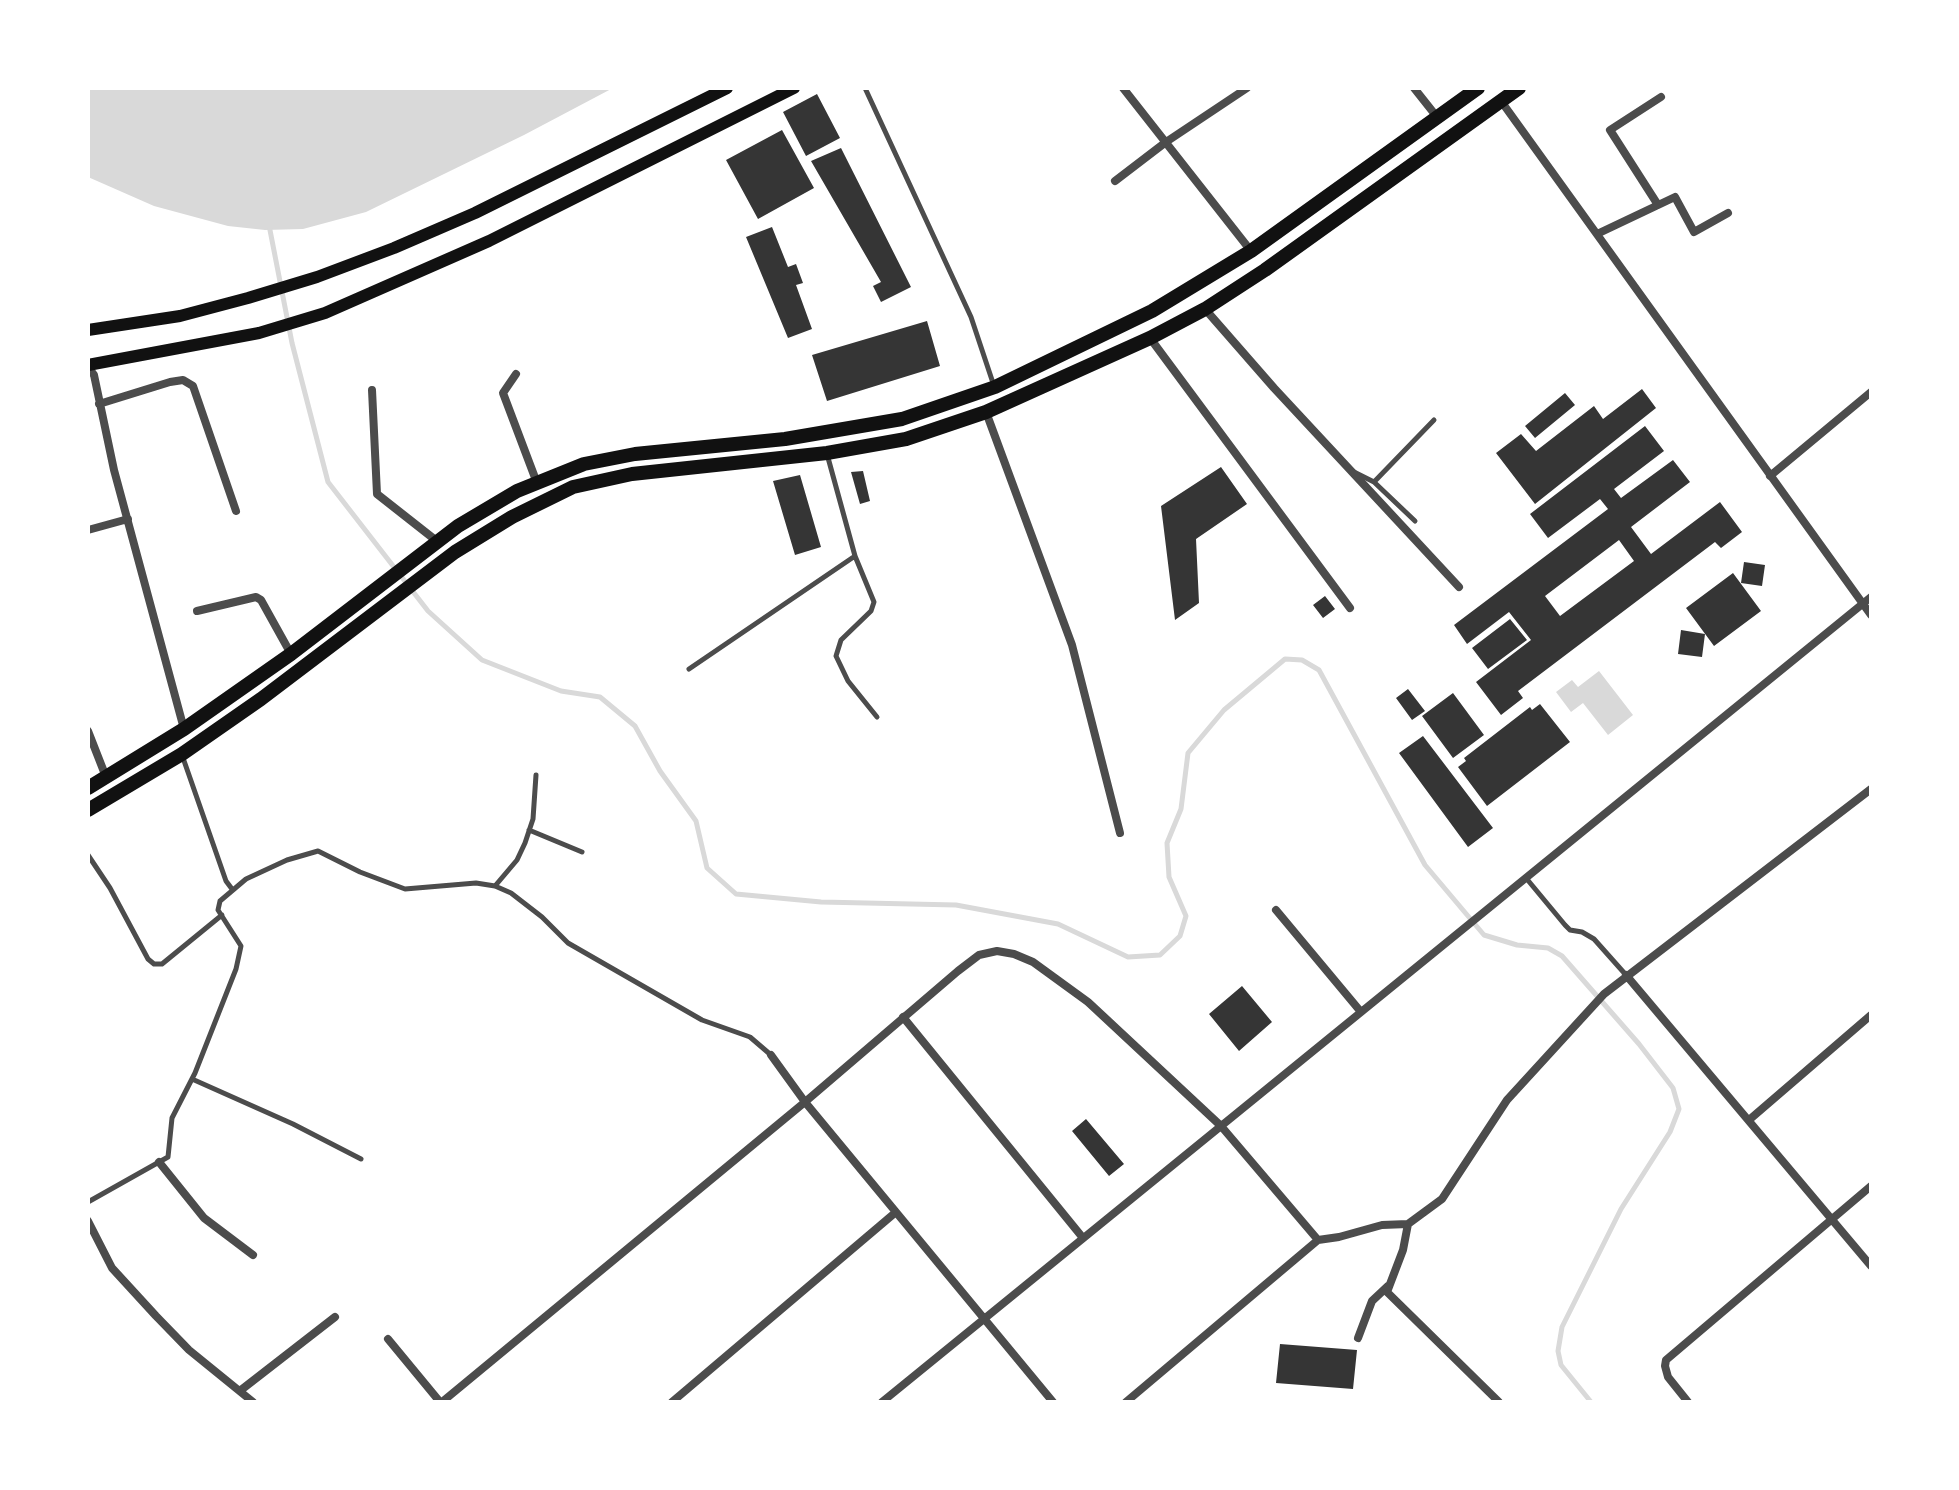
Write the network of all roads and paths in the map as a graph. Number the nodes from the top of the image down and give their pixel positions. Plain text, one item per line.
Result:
1 (727, 88) edge
2 (794, 88) edge
3 (865, 88) edge
4 (1123, 88) edge
5 (1247, 88) edge
6 (1414, 88) edge
7 (1478, 88) edge
8 (1492, 88) edge
9 (1519, 88) edge
10 (1661, 97) dead end
11 (1501, 101) junction
12 (1438, 118) junction
13 (1166, 142) junction
14 (1115, 181) dead end
15 (1658, 205) junction
16 (1728, 213) dead end
17 (1597, 234) junction
18 (1251, 251) junction
19 (1205, 309) junction
20 (88, 330) edge
21 (1150, 338) junction
22 (90, 369) edge
23 (516, 374) dead end
24 (995, 387) junction
25 (372, 390) dead end
26 (1871, 392) edge
27 (99, 404) junction
28 (986, 412) junction
29 (902, 419) junction
30 (1434, 420) dead end
31 (906, 439) junction
32 (827, 453) junction
33 (1349, 470) junction
34 (1770, 476) junction
35 (1374, 482) junction
36 (537, 483) junction
37 (236, 511) dead end
38 (128, 519) junction
39 (1415, 521) dead end
40 (88, 530) edge
41 (438, 542) junction
42 (855, 556) junction
43 (1459, 587) dead end
44 (1871, 597) edge
45 (1863, 603) junction
46 (1350, 608) dead end
47 (197, 611) dead end
48 (1871, 615) edge
49 (291, 654) junction
50 (689, 669) dead end
51 (877, 717) dead end
52 (184, 729) junction
53 (88, 731) edge
54 (182, 754) junction
55 (536, 775) dead end
56 (106, 777) junction
57 (88, 788) edge
58 (1871, 789) edge
59 (88, 810) edge
60 (529, 830) junction
61 (1120, 833) dead end
62 (582, 852) dead end
63 (88, 855) edge
64 (1526, 878) junction
65 (495, 886) junction
66 (232, 889) junction
67 (1276, 910) dead end
68 (222, 915) junction
69 (1626, 975) junction
70 (1361, 1012) junction
71 (1871, 1015) edge
72 (903, 1017) junction
73 (771, 1055) joint
74 (192, 1079) junction
75 (805, 1102) junction
76 (1749, 1120) junction
77 (1221, 1126) junction
78 (361, 1159) dead end
79 (159, 1162) junction
80 (1871, 1186) edge
81 (88, 1202) edge
82 (896, 1212) junction
83 (1832, 1219) junction
84 (88, 1221) edge
85 (1408, 1224) junction
86 (1083, 1238) junction
87 (1318, 1240) junction
88 (253, 1255) dead end
89 (1871, 1266) edge
90 (1389, 1286) junction
91 (335, 1317) dead end
92 (984, 1319) junction
93 (1358, 1338) dead end
94 (388, 1339) dead end
95 (241, 1390) junction
96 (253, 1402) edge
97 (441, 1402) edge
98 (672, 1402) edge
99 (882, 1402) edge
100 (1053, 1402) edge
101 (1126, 1402) edge
102 (1499, 1402) edge
103 (1688, 1402) edge

1 - 20 main road
2 - 22 main road
3 - 24 lane
4 - 13 street
5 - 13 street
6 - 12 street
7 - 12 main road
8 - 11 main road
9 - 11 main road
10 - 15 street
11 - 17 street
11 - 19 main road
12 - 18 main road
13 - 14 street
13 - 18 street
15 - 16 street
15 - 17 street
17 - 34 street
18 - 24 main road
19 - 21 main road
19 - 33 street
21 - 28 main road
21 - 46 street
22 - 27 street
23 - 36 street
24 - 29 main road
25 - 41 street
26 - 34 street
27 - 37 street
27 - 38 street
28 - 31 main road
28 - 61 street
29 - 31 main road
29 - 36 main road
30 - 35 lane
31 - 32 main road
32 - 42 lane
32 - 54 main road
33 - 35 lane
33 - 43 street
34 - 45 street
35 - 39 lane
36 - 41 main road
38 - 40 street
38 - 52 street
41 - 49 main road
42 - 50 lane
42 - 51 lane
44 - 45 street
45 - 48 street
45 - 64 street
47 - 49 street
49 - 52 main road
52 - 56 main road
53 - 56 street
54 - 59 main road
54 - 66 lane
55 - 60 lane
56 - 57 main road
58 - 69 street
60 - 62 lane
60 - 65 lane
63 - 68 lane
64 - 69 lane
64 - 70 street
65 - 66 lane
65 - 73 lane
66 - 68 lane
67 - 70 street
68 - 74 lane
69 - 76 street
69 - 85 street
70 - 77 street
71 - 76 street
72 - 75 street
72 - 77 street
72 - 86 street
73 - 75 street
74 - 78 lane
74 - 79 lane
75 - 82 street
75 - 97 street
76 - 83 street
77 - 86 street
77 - 87 street
79 - 81 lane
79 - 88 street
80 - 83 street
82 - 92 street
82 - 98 street
83 - 89 street
83 - 103 street
84 - 95 street
85 - 87 street
85 - 90 street
86 - 92 street
87 - 101 street
90 - 93 street
90 - 102 street
91 - 95 street
92 - 99 street
92 - 100 street
94 - 97 street
95 - 96 street

